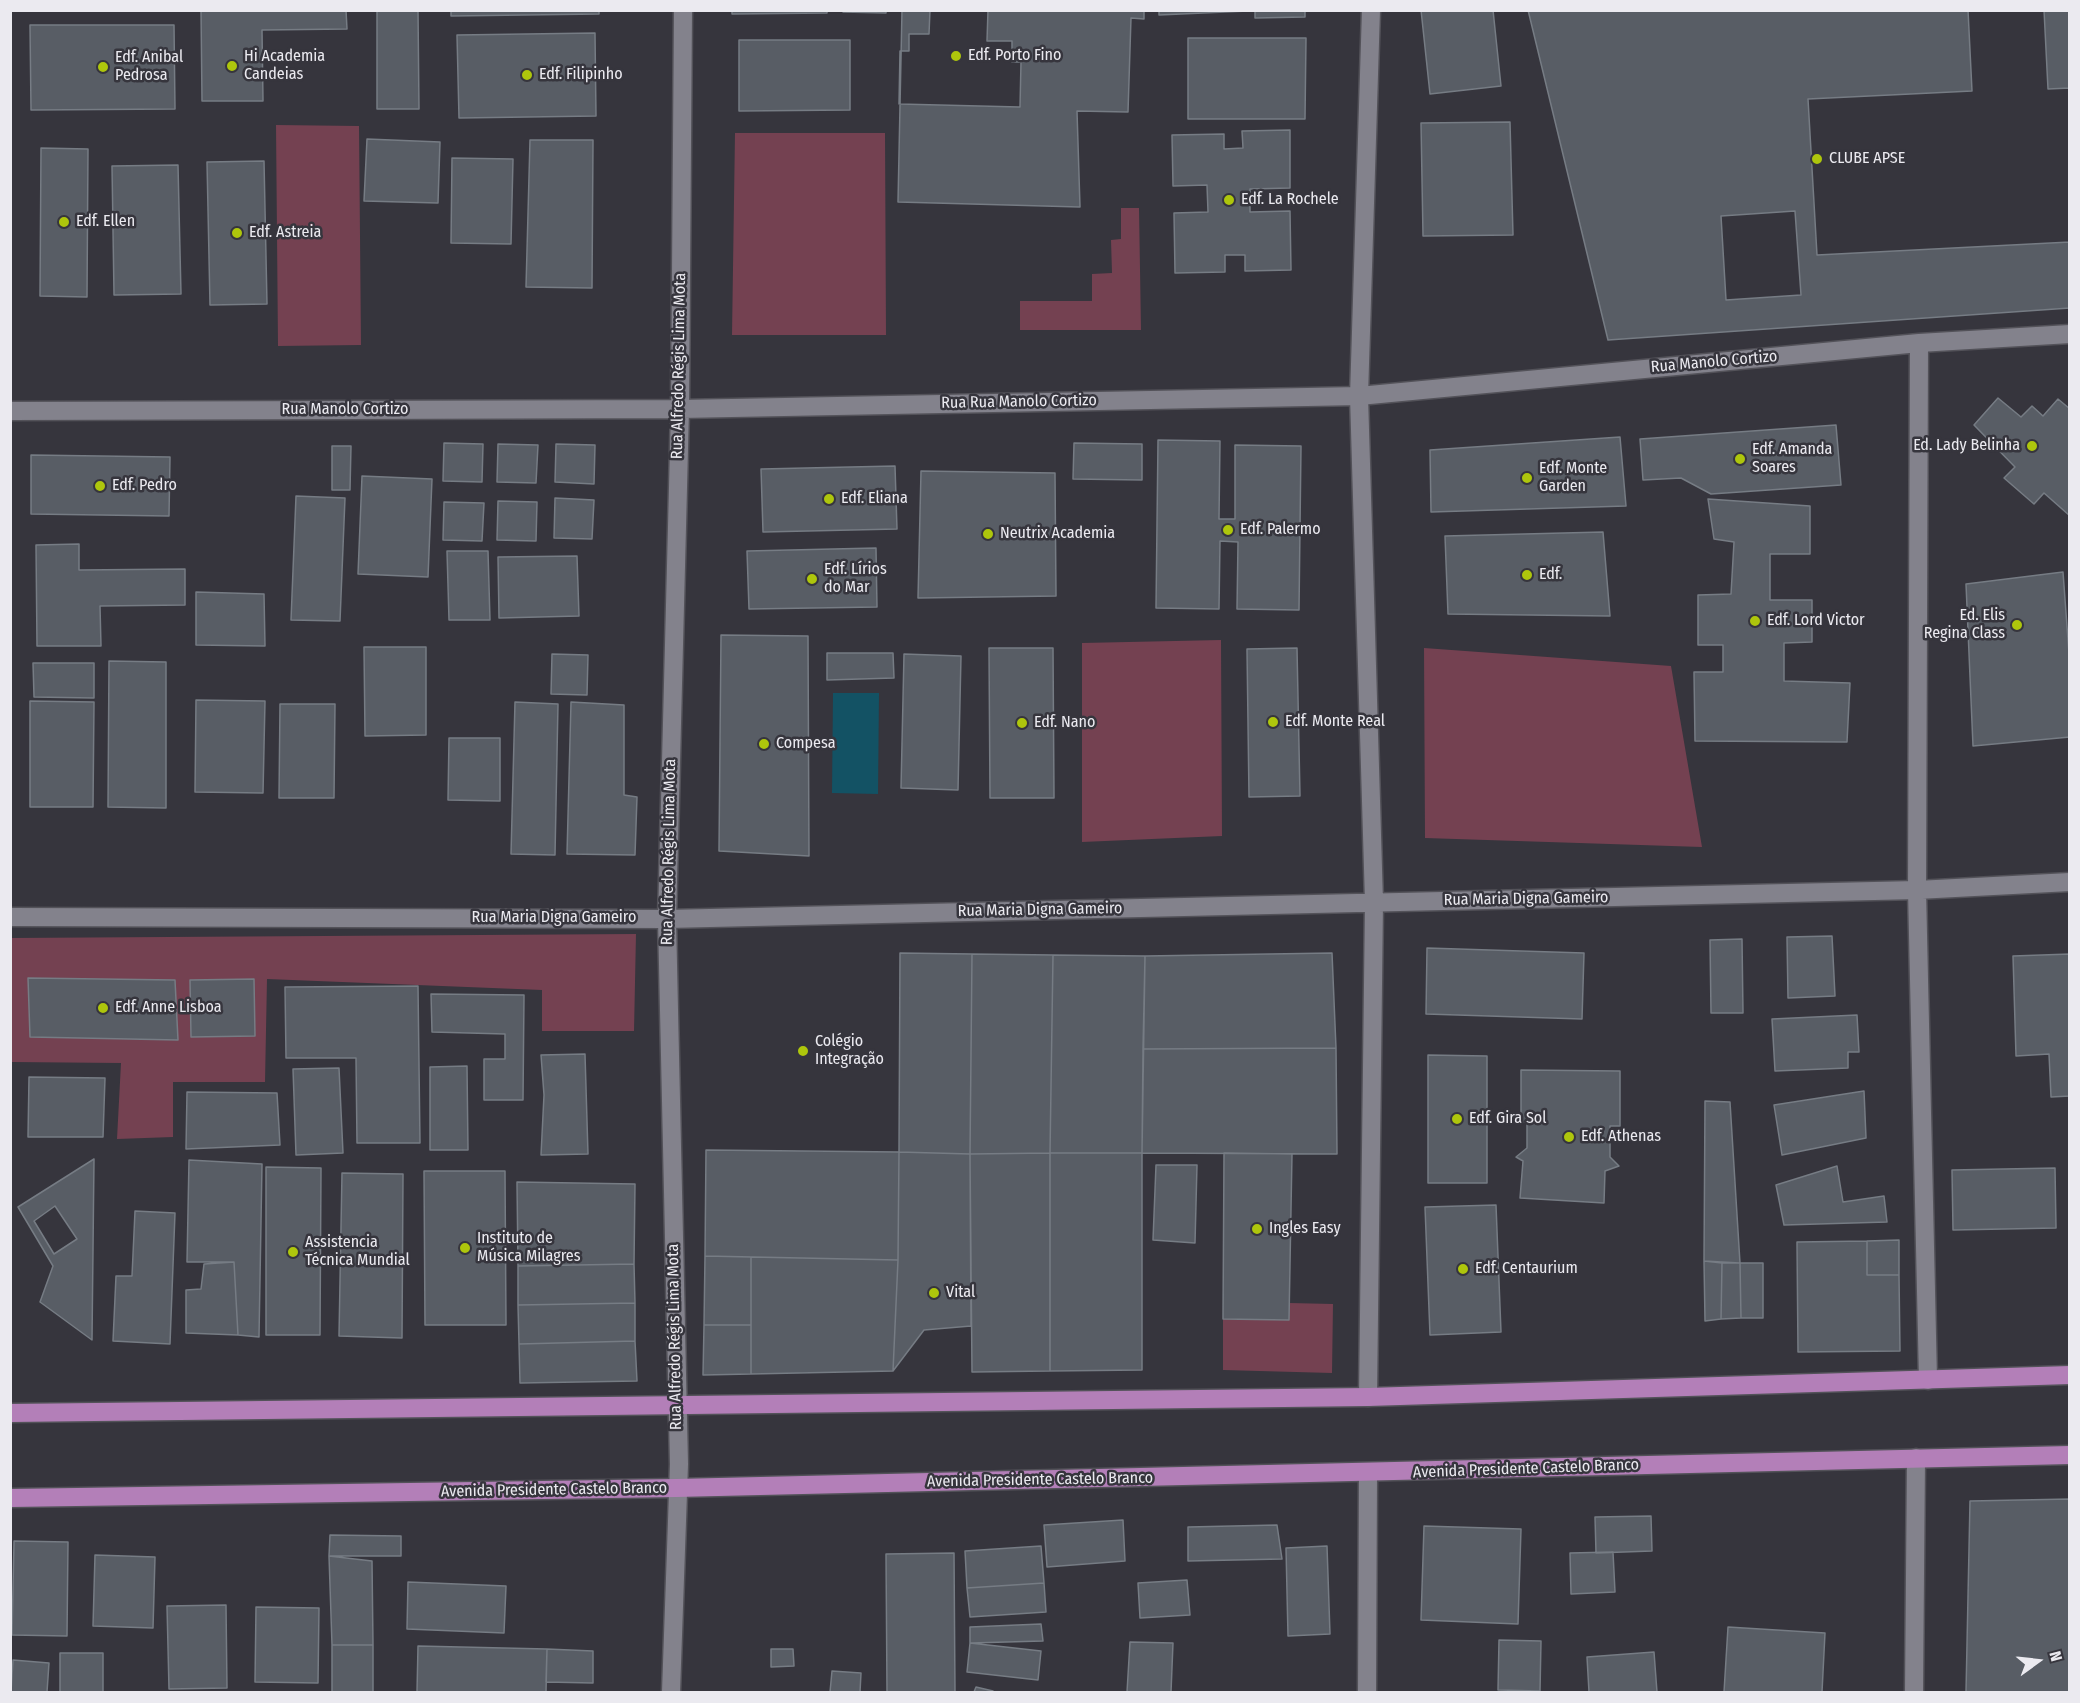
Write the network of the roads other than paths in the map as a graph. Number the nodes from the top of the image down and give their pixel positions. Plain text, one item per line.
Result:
1 (683, 10) edge
2 (1371, 10) edge
3 (2070, 334) edge
4 (1919, 343) junction
5 (1359, 396) junction
6 (680, 409) junction
7 (10, 411) edge
8 (2070, 882) edge
9 (1917, 890) junction
10 (1374, 902) junction
11 (10, 917) edge
12 (667, 919) junction
13 (2070, 1375) edge
14 (1928, 1380) junction
15 (1368, 1397) junction
16 (676, 1406) junction
17 (10, 1413) edge
18 (2070, 1455) edge
19 (1916, 1458) junction
20 (1368, 1473) junction
21 (676, 1488) junction
22 (10, 1498) edge
23 (671, 1692) edge
24 (1367, 1692) edge
25 (1914, 1692) edge

1 - 6 street, Rua Alfredo Régis Lima Mota
2 - 5 street
3 - 4 street, Rua Manolo Cortizo
4 - 5 street, Rua Manolo Cortizo
4 - 9 street
5 - 6 street, Rua Rua Manolo Cortizo
5 - 10 street
6 - 7 street, Rua Manolo Cortizo
6 - 12 street, Rua Alfredo Régis Lima Mota
8 - 9 street, Rua Maria Digna Gameiro
9 - 10 street, Rua Maria Digna Gameiro
9 - 14 street
10 - 12 street, Rua Maria Digna Gameiro
10 - 15 street
11 - 12 street, Rua Maria Digna Gameiro
12 - 16 street, Rua Alfredo Régis Lima Mota
13 - 14 main road
14 - 15 main road
15 - 16 main road
16 - 17 main road
16 - 21 street, Rua Alfredo Régis Lima Mota
18 - 19 main road, Avenida Presidente Castelo Branco
19 - 20 main road, Avenida Presidente Castelo Branco
19 - 25 street
20 - 21 main road, Avenida Presidente Castelo Branco
20 - 24 street
21 - 22 main road, Avenida Presidente Castelo Branco
21 - 23 street, Rua Alfredo Régis Lima Mota

